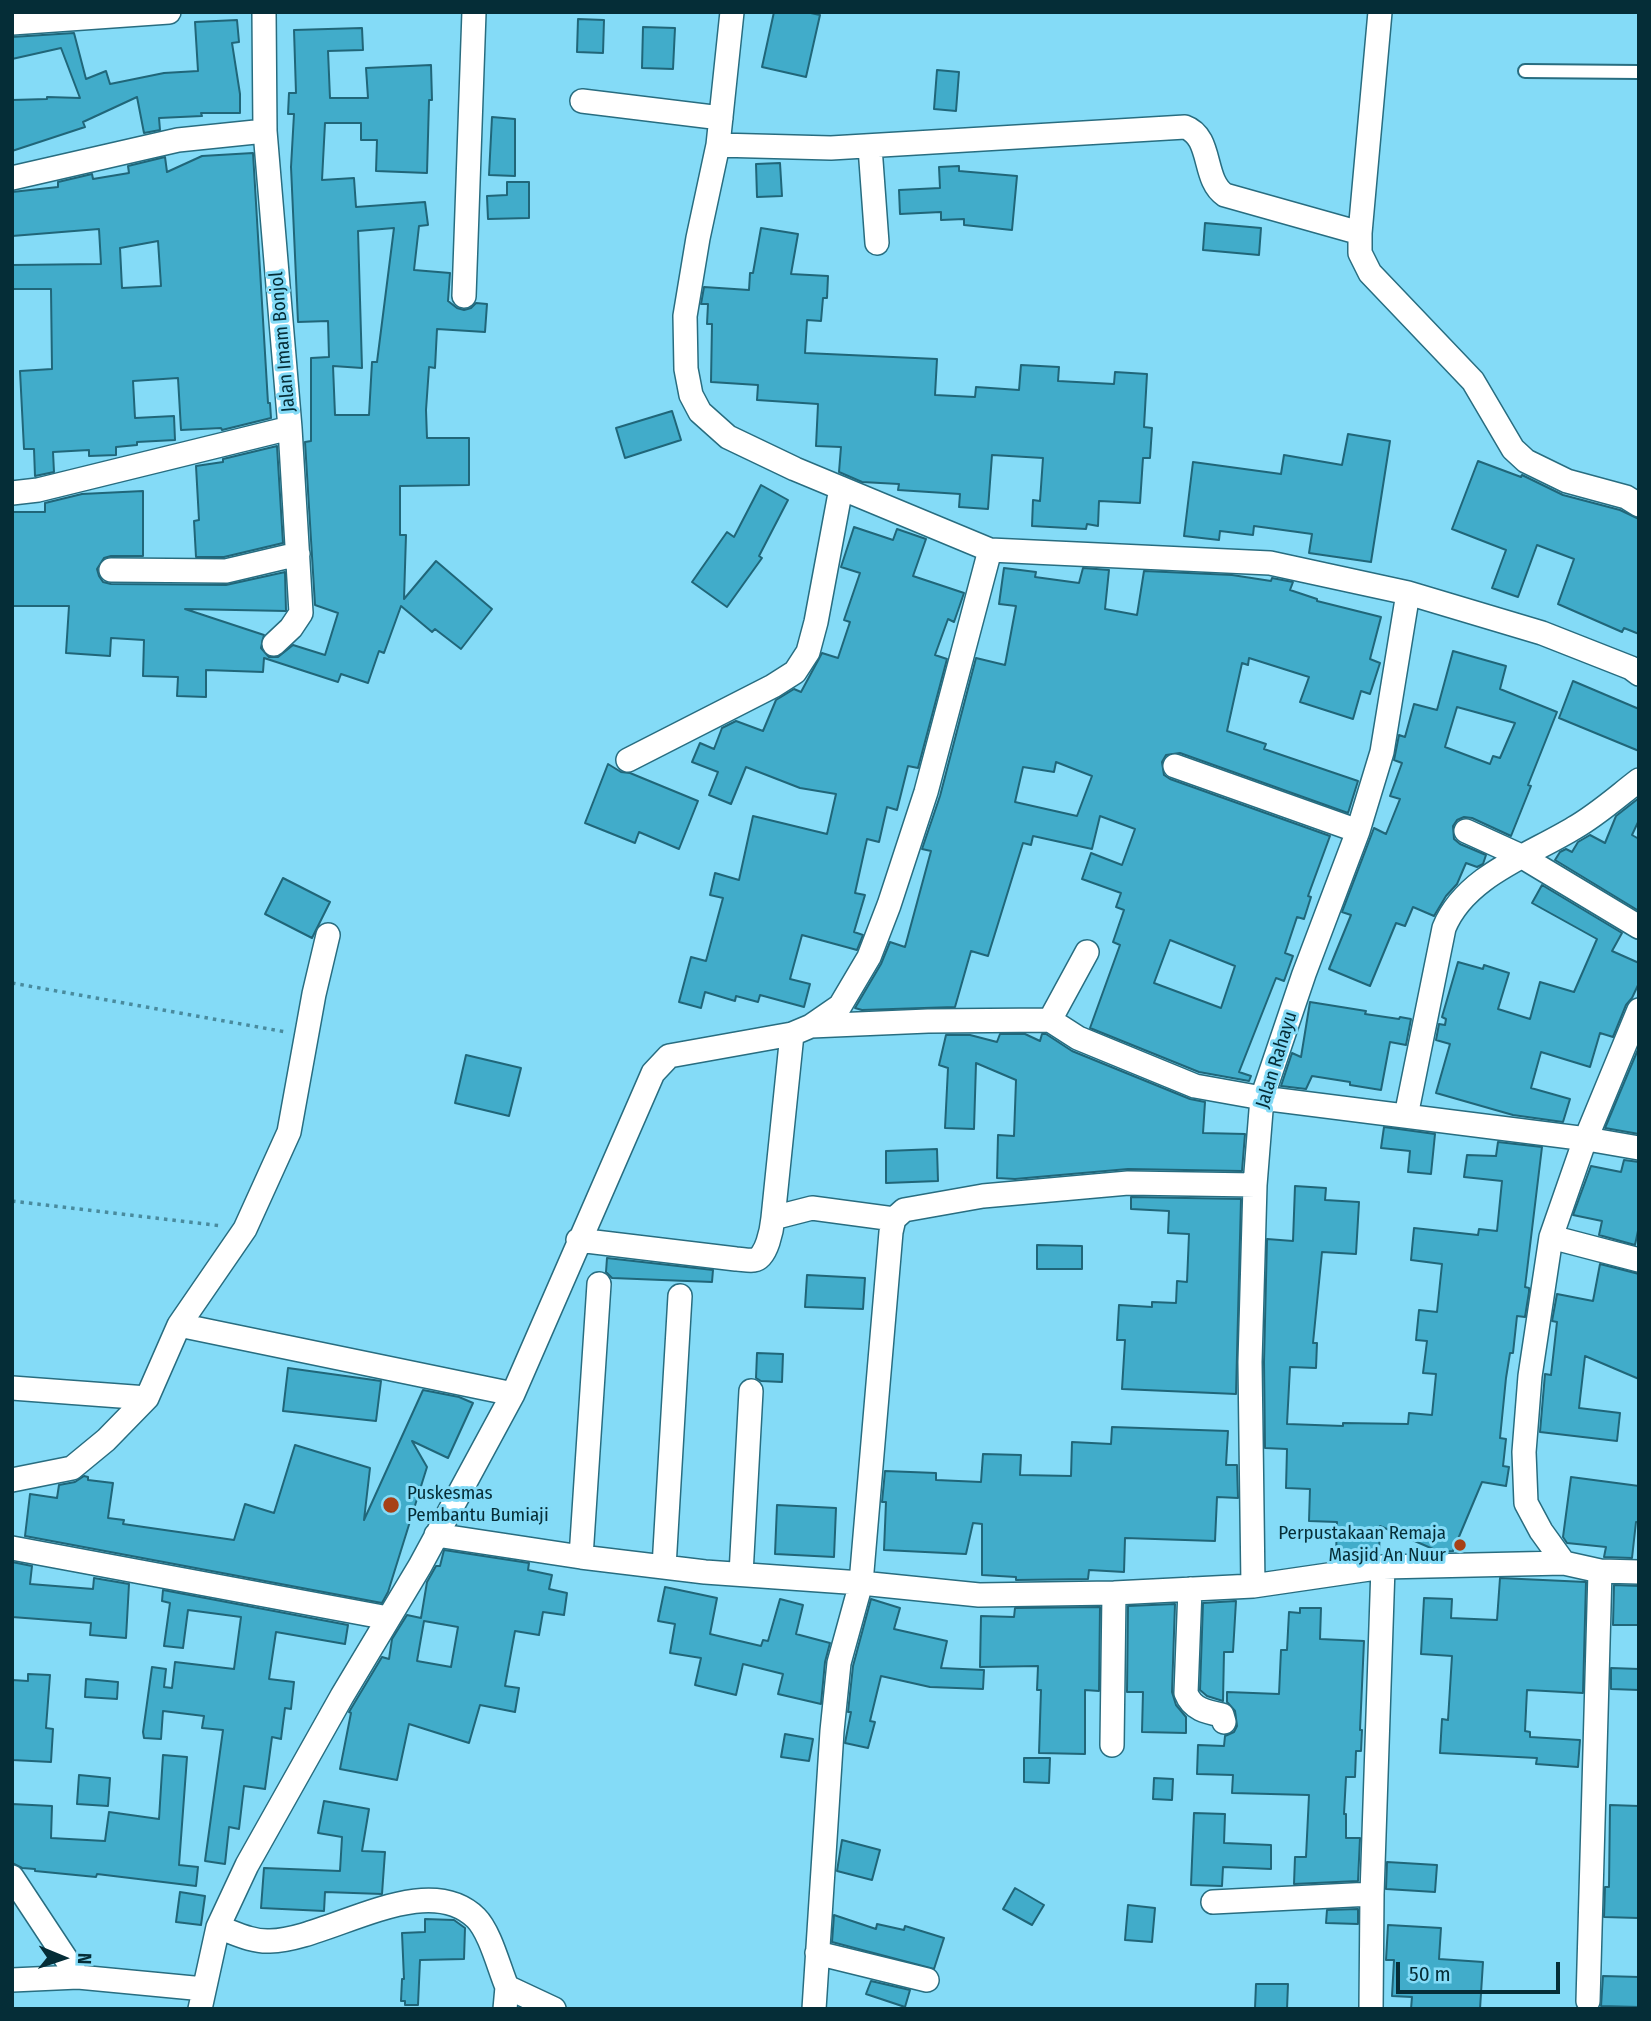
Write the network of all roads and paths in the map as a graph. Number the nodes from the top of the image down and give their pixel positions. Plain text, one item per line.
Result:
1 (264, 12) edge
2 (474, 12) edge
3 (732, 12) edge
4 (1380, 12) edge
5 (156, 13) edge
6 (12, 23) edge
7 (1525, 71) dead end
8 (1639, 72) edge
9 (582, 101) dead end
10 (721, 118) junction
11 (265, 131) junction
12 (734, 145) junction
13 (870, 147) junction
14 (12, 178) edge
15 (1360, 233) junction
16 (877, 243) dead end
17 (464, 296) dead end
18 (290, 428) junction
19 (841, 488) junction
20 (12, 493) edge
21 (1639, 505) edge
22 (990, 550) junction
23 (298, 554) junction
24 (111, 570) dead end
25 (1408, 593) junction
26 (274, 644) dead end
27 (1639, 674) edge
28 (628, 760) dead end
29 (1175, 766) dead end
30 (1639, 780) edge
31 (1358, 831) junction
32 (1466, 831) dead end
33 (1521, 856) junction
34 (1639, 927) edge
35 (328, 935) dead end
36 (1087, 952) dead end
37 (12, 983) edge
38 (1050, 1020) junction
39 (1636, 1022) edge
40 (801, 1030) junction
41 (307, 1035) junction
42 (1262, 1098) junction
43 (1406, 1116) junction
44 (1587, 1139) junction
45 (1639, 1148) edge
46 (1255, 1185) junction
47 (12, 1201) edge
48 (773, 1218) junction
49 (894, 1219) junction
50 (245, 1229) junction
51 (1551, 1237) junction
52 (578, 1240) junction
53 (1639, 1260) edge
54 (599, 1284) dead end
55 (680, 1296) dead end
56 (179, 1325) junction
57 (12, 1388) edge
58 (751, 1391) dead end
59 (513, 1394) junction
60 (147, 1398) junction
61 (12, 1480) edge
62 (436, 1535) junction
63 (12, 1548) edge
64 (581, 1557) junction
65 (1564, 1563) junction
66 (664, 1567) junction
67 (1383, 1567) junction
68 (1600, 1572) junction
69 (1639, 1572) edge
70 (741, 1574) junction
71 (861, 1583) junction
72 (1253, 1586) junction
73 (1190, 1589) junction
74 (1114, 1593) junction
75 (388, 1618) junction
76 (1224, 1722) dead end
77 (1112, 1745) dead end
78 (12, 1877) edge
79 (1372, 1894) junction
80 (1213, 1902) dead end
81 (218, 1927) junction
82 (817, 1953) junction
83 (78, 1977) junction
84 (12, 1980) edge
85 (927, 1980) dead end
86 (506, 1998) edge
87 (202, 1999) edge
88 (1588, 2001) dead end
89 (554, 2009) edge
90 (814, 2009) edge
91 (1371, 2009) edge

1 - 11 street, Jalan Imam Bonjol
2 - 17 street
3 - 10 street
4 - 15 street
5 - 6 street
7 - 8 lane
9 - 10 street
10 - 12 street
11 - 14 street
11 - 18 street, Jalan Imam Bonjol
12 - 13 street
12 - 19 street
13 - 15 street
13 - 16 street
15 - 21 street
18 - 20 street, Jalan Imam Bonjol
18 - 23 street
19 - 22 street
19 - 28 street
22 - 25 street
22 - 40 street
23 - 24 street
23 - 26 street
25 - 27 street
25 - 31 street, Jalan Rahayu
29 - 31 street
30 - 33 street
31 - 42 street, Jalan Rahayu
32 - 33 street
33 - 34 street
33 - 43 street
35 - 41 street
36 - 38 street
37 - 41 path
38 - 40 street
38 - 42 street
39 - 44 street
40 - 48 street
40 - 52 street
41 - 50 street
42 - 43 street
42 - 46 street, Jalan Rahayu
43 - 44 street
44 - 45 street
44 - 51 street
46 - 49 street
46 - 72 street, Jalan Rahayu
47 - 50 path
48 - 49 street
48 - 52 street
49 - 71 street
50 - 56 street
51 - 53 street
51 - 65 street
52 - 59 street
54 - 64 street
55 - 66 street
56 - 59 street
56 - 60 street
57 - 60 street
58 - 70 street
59 - 62 street
60 - 61 street
62 - 64 street
62 - 75 street
63 - 75 street
64 - 66 street
65 - 67 street
65 - 68 street
66 - 70 street
67 - 72 street
67 - 79 street
68 - 69 street
68 - 88 street
70 - 71 street
71 - 74 street
71 - 82 street
72 - 73 street
73 - 74 street
73 - 76 street
74 - 77 street
75 - 81 street
78 - 83 street
79 - 80 street
79 - 91 street
81 - 86 street
81 - 87 street
82 - 85 street
82 - 90 street
83 - 84 street
83 - 87 street
86 - 89 street

